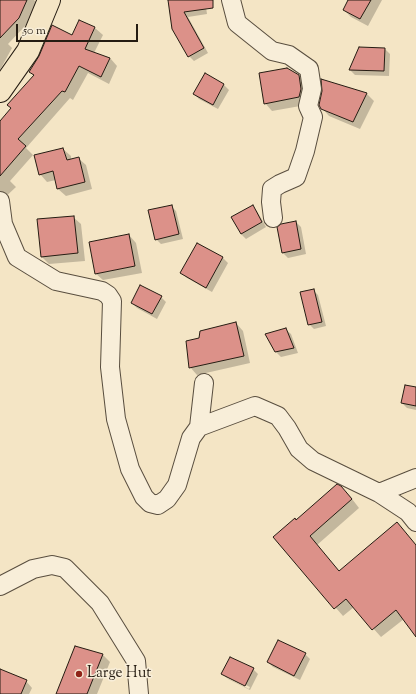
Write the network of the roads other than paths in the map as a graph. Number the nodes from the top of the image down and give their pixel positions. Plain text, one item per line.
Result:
1 (49, 0) edge
2 (231, 0) edge
3 (0, 91) edge
4 (0, 201) edge
5 (273, 218) dead end
6 (204, 383) dead end
7 (199, 427) junction
8 (416, 478) edge
9 (379, 493) junction
10 (416, 522) edge
11 (0, 586) edge
12 (138, 694) edge

1 - 3 highway
2 - 5 street
4 - 7 street
6 - 7 street
7 - 9 street
8 - 9 street
9 - 10 street
11 - 12 street

